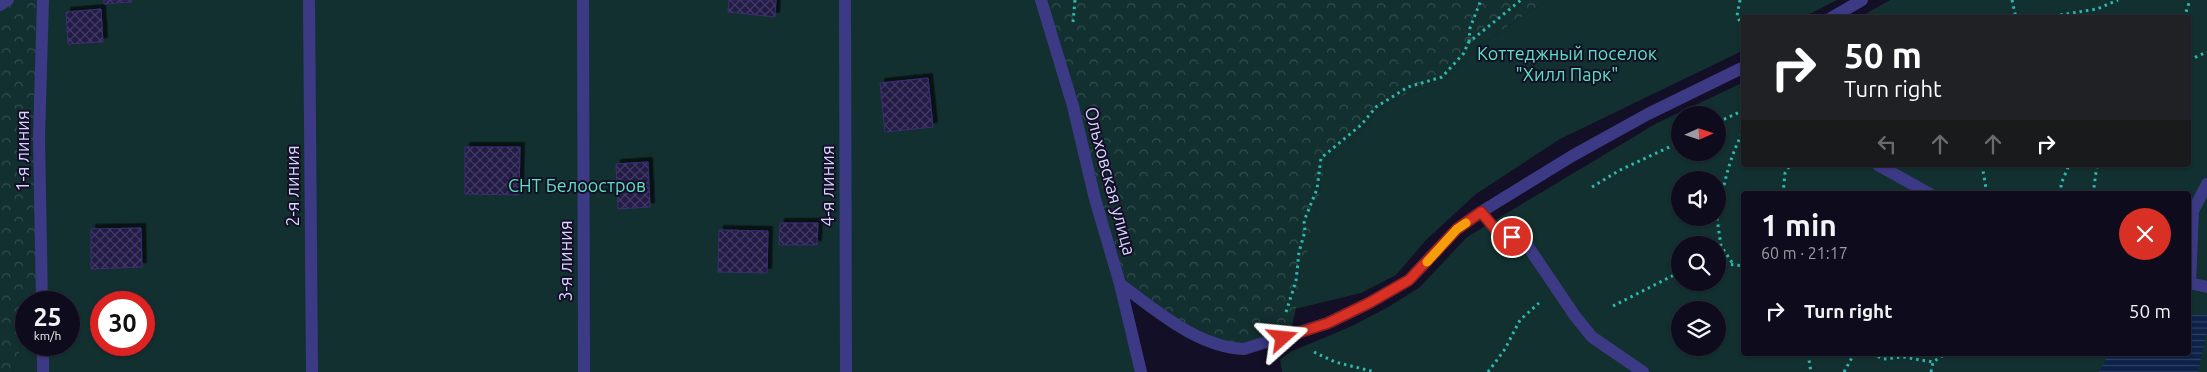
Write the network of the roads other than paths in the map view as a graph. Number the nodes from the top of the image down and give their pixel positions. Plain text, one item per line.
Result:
1 (8, 0) edge
2 (43, 0) edge
3 (309, 0) edge
4 (583, 0) edge
5 (845, 0) edge
6 (1041, 0) edge
7 (1862, 0) edge
8 (0, 4) edge
9 (1836, 15) edge
10 (1741, 68) edge
11 (1882, 167) edge
12 (2207, 184) edge
13 (1925, 191) edge
14 (1481, 212) junction
15 (2191, 259) edge
16 (2191, 283) edge
17 (1120, 284) junction
18 (2207, 287) edge
19 (42, 291) edge
20 (43, 356) edge
21 (43, 372) edge
22 (312, 372) edge
23 (584, 372) edge
24 (846, 372) edge
25 (1141, 372) edge
26 (1643, 372) edge

1 - 8 street
2 - 19 street, 1-я линия
3 - 22 street, 2-я линия
4 - 23 street, 3-я линия
5 - 24 street, 4-я линия
6 - 17 street, Ольховская улица
7 - 9 street
10 - 14 street
11 - 13 street
12 - 15 street
14 - 17 street
14 - 26 street
16 - 18 street
17 - 25 street, Ольховская улица
20 - 21 street

